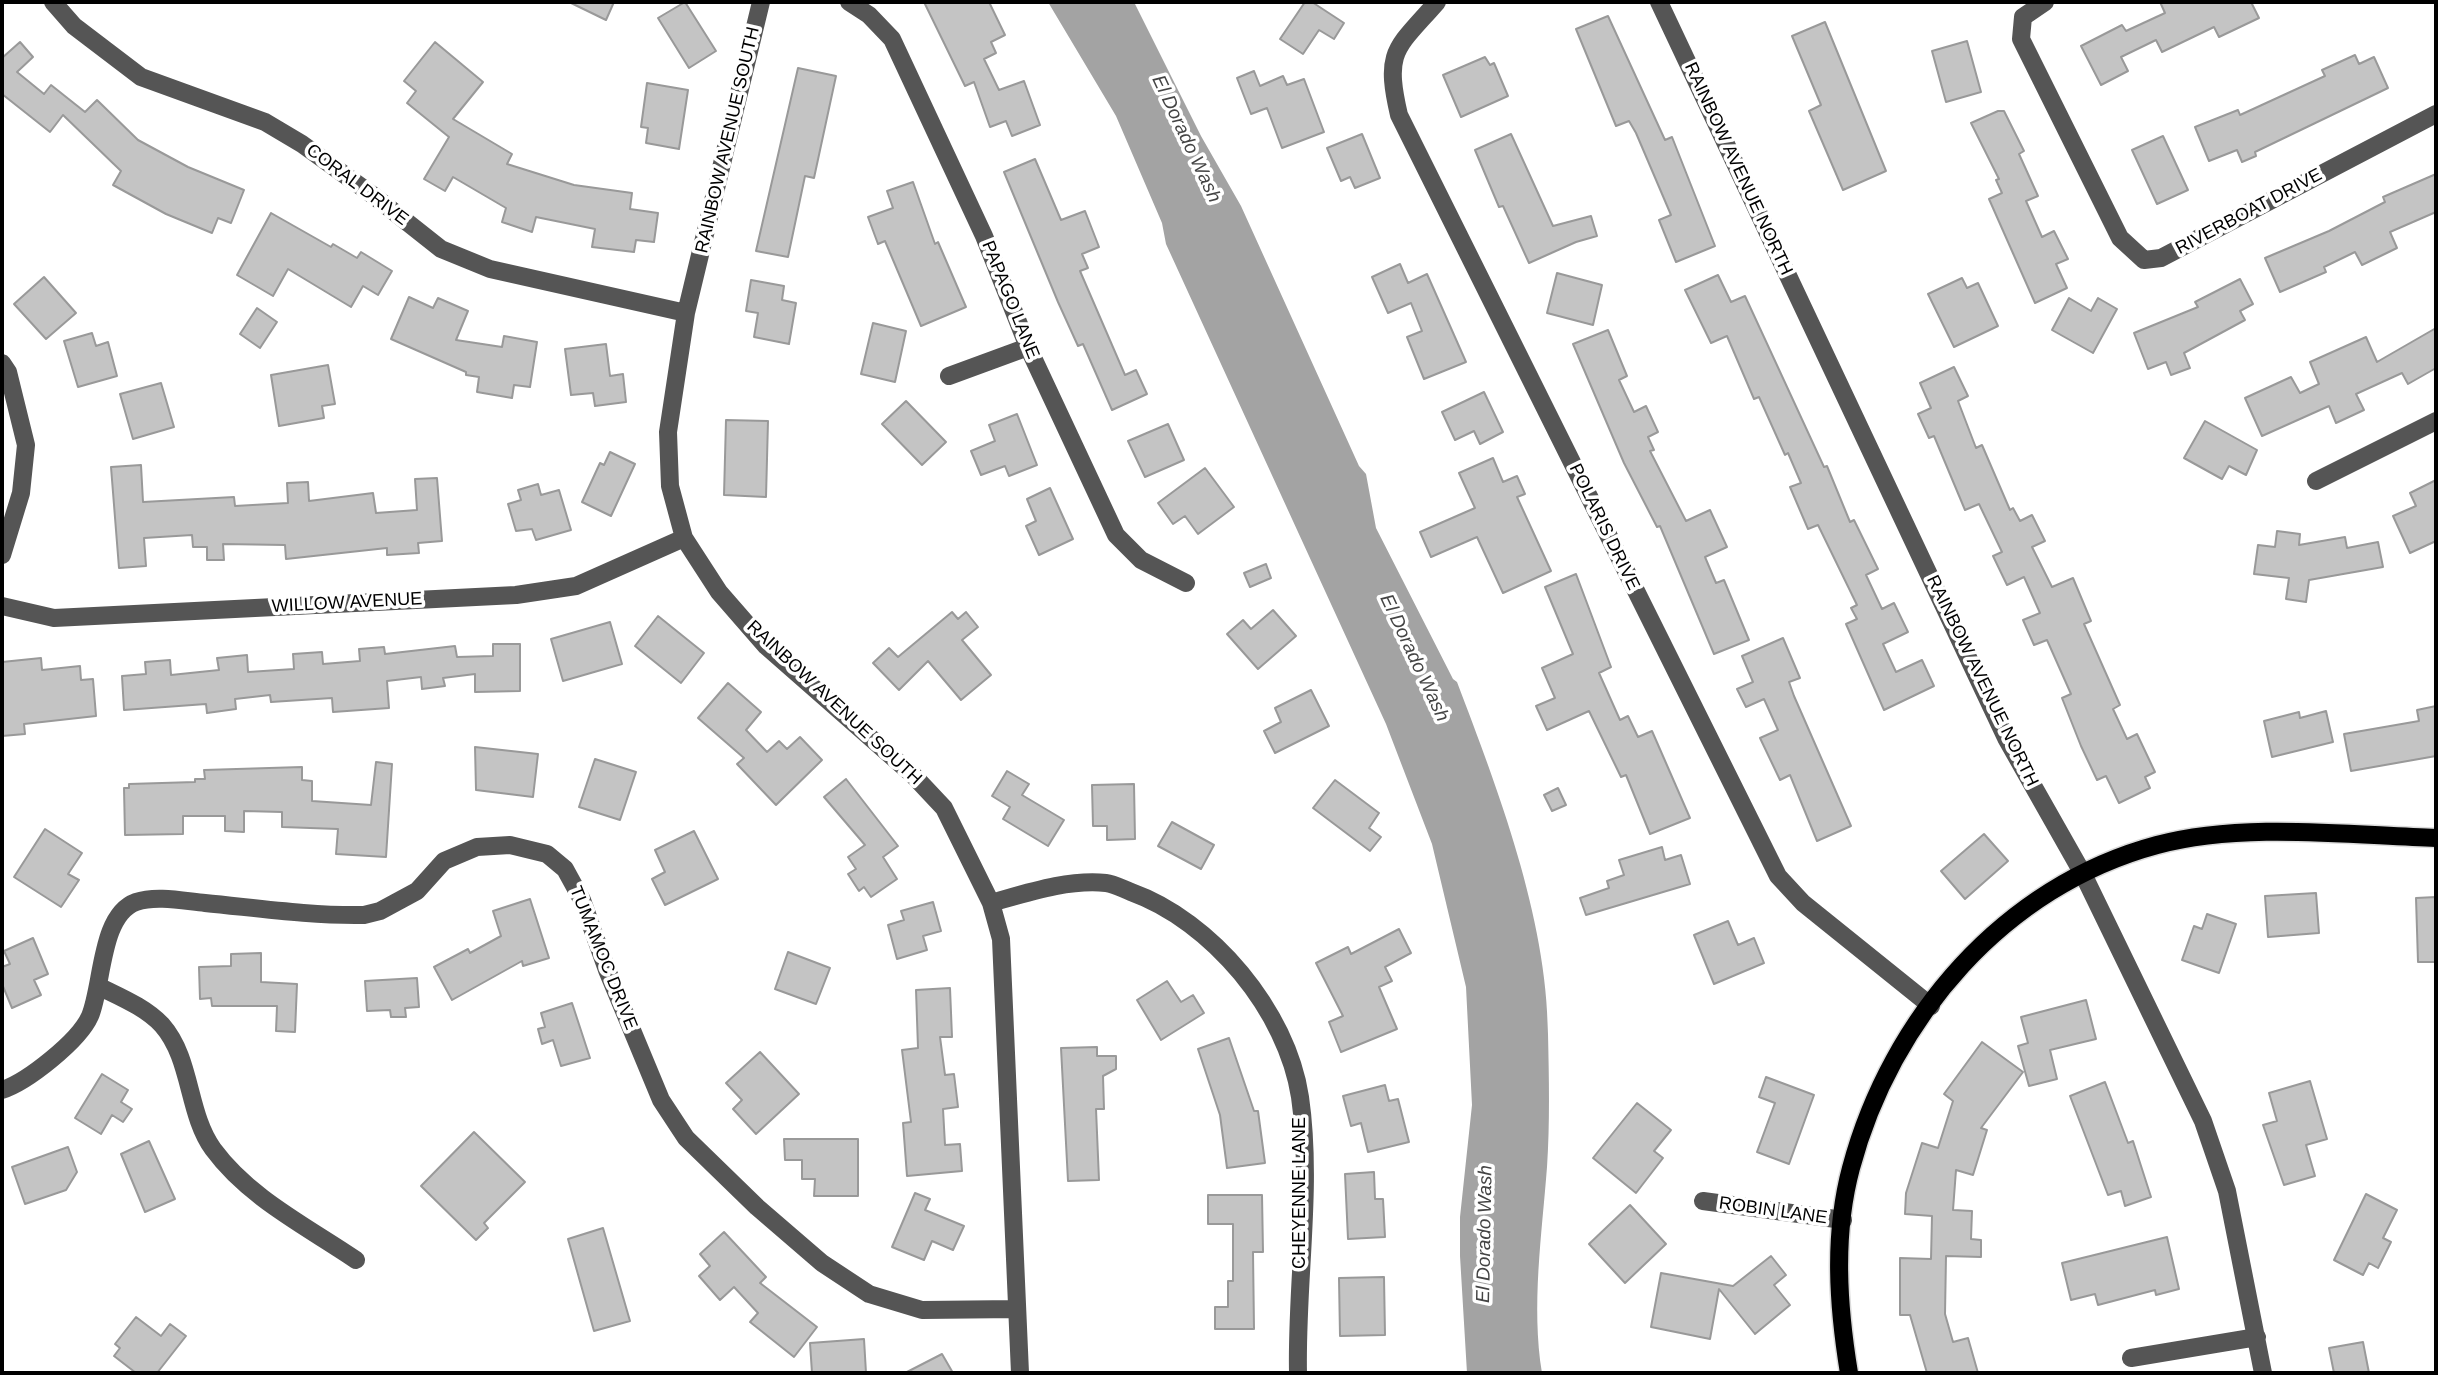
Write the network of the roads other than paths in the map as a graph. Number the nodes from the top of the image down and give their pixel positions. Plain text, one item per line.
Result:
1 (53, 2) edge
2 (761, 2) edge
3 (849, 2) edge
4 (1437, 2) edge
5 (1659, 2) edge
6 (2045, 2) edge
7 (2436, 114) edge
8 (687, 313) junction
9 (1028, 347) junction
10 (2, 363) edge
11 (949, 376) dead end
12 (2436, 421) edge
13 (2316, 481) dead end
14 (684, 538) junction
15 (2, 555) edge
16 (1186, 583) dead end
17 (2, 606) edge
18 (2436, 838) edge
19 (2083, 874) junction
20 (991, 903) junction
21 (98, 986) junction
22 (1931, 1006) junction
23 (2, 1090) edge
24 (1703, 1201) dead end
25 (1843, 1220) junction
26 (356, 1260) dead end
27 (1017, 1309) junction
28 (2258, 1337) junction
29 (2131, 1358) dead end
30 (1020, 1373) edge
31 (1298, 1373) edge
32 (1849, 1373) edge
33 (2263, 1373) edge

1 - 8 street, CORAL DRIVE
2 - 8 street, RAINBOW AVENUE SOUTH
3 - 9 street, PAPAGO LANE
4 - 22 street, POLARIS DRIVE
5 - 19 street, RAINBOW AVENUE NORTH
6 - 7 street, RIVERBOAT DRIVE
8 - 14 street, RAINBOW AVENUE SOUTH
9 - 11 street
9 - 16 street, PAPAGO LANE
10 - 15 street
12 - 13 street
14 - 17 street, WILLOW AVENUE
14 - 20 street, RAINBOW AVENUE SOUTH
18 - 19 main road
19 - 22 main road
19 - 28 street, RAINBOW AVENUE NORTH
20 - 27 street, RAINBOW AVENUE SOUTH
20 - 31 street, CHEYENNE LANE
21 - 23 street, TUMAMOC DRIVE
21 - 26 street
21 - 27 street, TUMAMOC DRIVE
22 - 25 main road
24 - 25 street, ROBIN LANE
25 - 32 main road
27 - 30 street, RAINBOW AVENUE SOUTH
28 - 29 street
28 - 33 street, RAINBOW AVENUE NORTH

